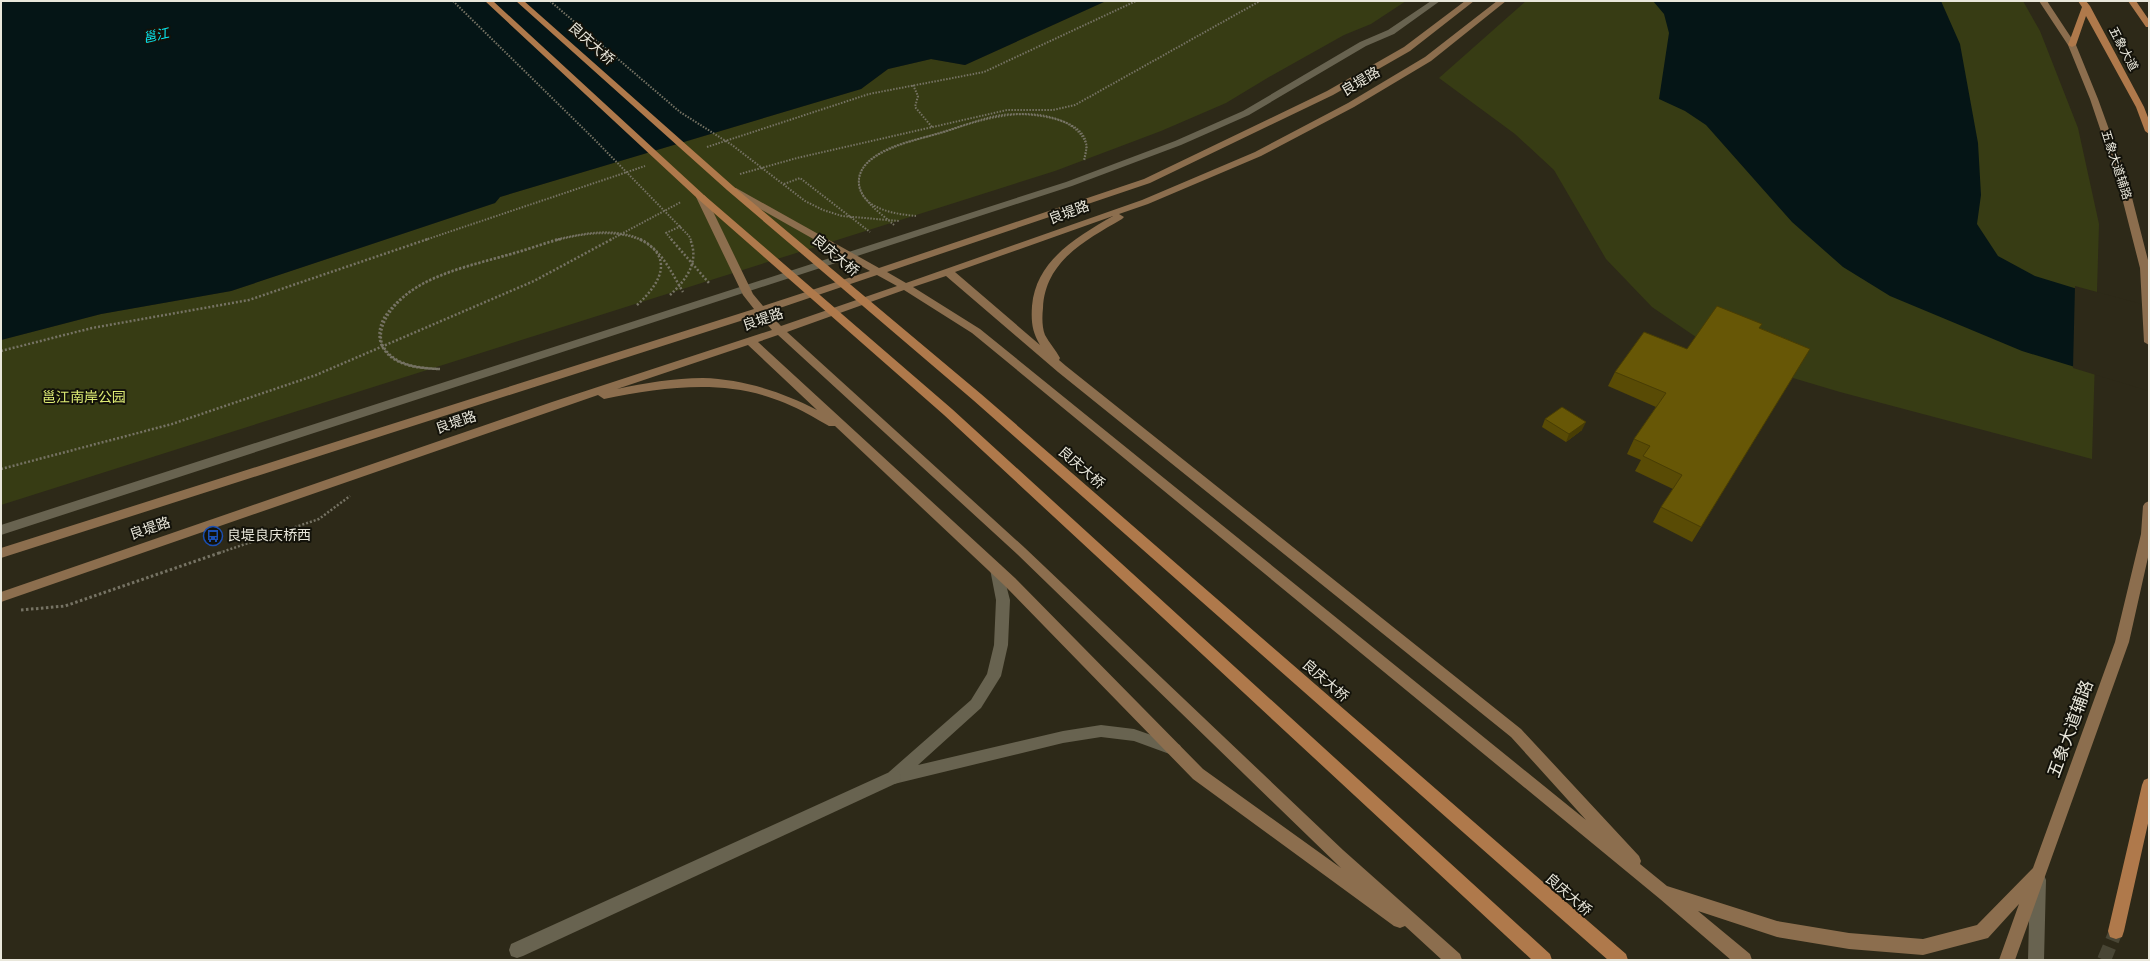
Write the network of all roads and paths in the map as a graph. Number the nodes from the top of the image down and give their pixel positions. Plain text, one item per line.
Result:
1 (453, 1) edge
2 (489, 1) edge
3 (520, 1) edge
4 (550, 1) edge
5 (1136, 1) edge
6 (1260, 1) edge
7 (1436, 1) edge
8 (1470, 1) edge
9 (1502, 1) edge
10 (2043, 1) edge
11 (2132, 1) edge
12 (2084, 3) edge
13 (2149, 25) edge
14 (2072, 45) junction
15 (913, 85) junction
16 (932, 127) junction
17 (2149, 131) edge
18 (705, 147) dead end
19 (646, 166) dead end
20 (737, 176) dead end
21 (784, 184) junction
22 (730, 188) junction
23 (702, 197) junction
24 (688, 199) dead end
25 (1145, 202) junction
26 (918, 216) dead end
27 (906, 221) dead end
28 (895, 225) dead end
29 (681, 226) junction
30 (597, 233) junction
31 (884, 244) junction
32 (695, 266) dead end
33 (948, 272) junction
34 (686, 298) dead end
35 (664, 299) dead end
36 (632, 308) dead end
37 (750, 341) junction
38 (2149, 342) edge
39 (1, 351) edge
40 (443, 369) dead end
41 (1062, 369) junction
42 (556, 405) junction
43 (848, 430) junction
44 (1, 469) edge
45 (351, 495) dead end
46 (2149, 506) edge
47 (1, 530) edge
48 (1, 553) edge
49 (996, 569) junction
50 (1, 597) edge
51 (17, 610) dead end
52 (1175, 750) junction
53 (894, 777) junction
54 (2149, 785) edge
55 (2038, 873) junction
56 (1662, 892) junction
57 (2116, 931) tunnel mouth
58 (517, 950) dead end
59 (1454, 959) edge
60 (1544, 960) edge
61 (1620, 960) edge
62 (1744, 960) edge
63 (2007, 960) edge
64 (2036, 960) edge

1 - 29 path
2 - 23 main road
3 - 22 main road, 良庆大桥
4 - 21 path
5 - 15 path
6 - 16 path
7 - 31 street
8 - 48 main road, 良堤路
9 - 25 main road, 良堤路
10 - 14 main road, 五象大道辅路
11 - 13 main road
12 - 14 main road
12 - 17 main road, 五象大道
14 - 38 main road, 五象大道辅路
15 - 16 path
15 - 18 path
16 - 20 path
19 - 39 path
21 - 27 path
21 - 31 path
22 - 56 main road
22 - 61 main road, 良庆大桥
23 - 59 main road
23 - 60 main road
24 - 44 path
25 - 33 main road, 良堤路
25 - 41 main road
26 - 28 path
29 - 32 path
29 - 35 path
30 - 34 path
30 - 36 path
30 - 40 path
31 - 47 street
33 - 37 main road, 良堤路
33 - 41 main road
37 - 42 main road, 良堤路
37 - 43 main road
41 - 56 main road
42 - 43 main road
42 - 50 main road, 良堤路
43 - 49 main road
45 - 51 path
46 - 55 main road, 五象大道辅路
49 - 52 main road
49 - 53 street
52 - 53 street
52 - 59 main road
53 - 58 street
54 - 57 main road
55 - 56 main road
55 - 63 main road, 五象大道辅路
55 - 64 street
56 - 62 main road

